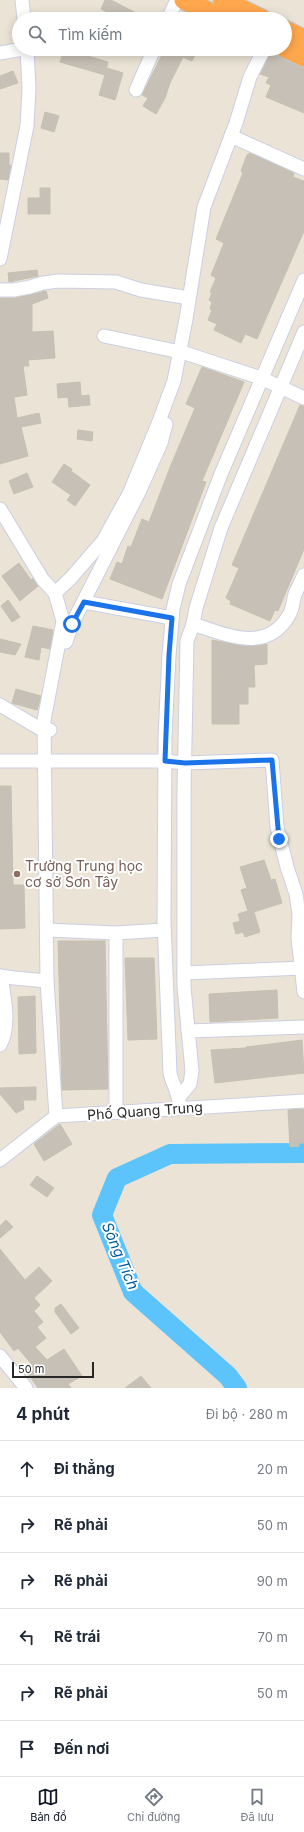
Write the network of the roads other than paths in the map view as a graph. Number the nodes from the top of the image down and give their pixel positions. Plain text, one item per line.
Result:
1 (22, 0) edge
2 (176, 0) edge
3 (184, 0) edge
4 (223, 0) edge
5 (23, 12) edge
6 (171, 12) edge
7 (209, 12) edge
8 (237, 12) edge
9 (292, 33) edge
10 (304, 39) edge
11 (12, 51) edge
12 (292, 51) edge
13 (0, 53) edge
14 (28, 56) edge
15 (151, 56) edge
16 (260, 56) edge
17 (304, 57) edge
18 (136, 90) dead end
19 (231, 136) junction
20 (304, 169) edge
21 (4, 216) edge
22 (0, 259) edge
23 (304, 280) edge
24 (0, 290) edge
25 (189, 298) junction
26 (304, 332) edge
27 (104, 336) dead end
28 (182, 352) junction
29 (261, 378) junction
30 (280, 388) junction
31 (304, 398) edge
32 (0, 509) edge
33 (304, 575) edge
34 (55, 593) junction
35 (84, 602) junction
36 (172, 618) junction
37 (194, 624) junction
38 (0, 705) edge
39 (44, 731) junction
40 (0, 761) edge
41 (44, 761) junction
42 (165, 761) junction
43 (185, 763) junction
44 (47, 930) junction
45 (164, 930) junction
46 (116, 933) junction
47 (302, 968) edge
48 (184, 973) junction
49 (0, 976) edge
50 (47, 981) junction
51 (304, 992) edge
52 (304, 1027) edge
53 (188, 1031) junction
54 (0, 1045) edge
55 (304, 1100) edge
56 (179, 1103) junction
57 (116, 1112) junction
58 (56, 1116) junction
59 (0, 1160) edge
60 (2, 1362) edge
61 (26, 1388) edge

1 - 5 street
2 - 6 street
3 - 7 highway
4 - 8 highway
9 - 10 highway
11 - 13 street
12 - 17 highway
14 - 21 street
15 - 18 street
16 - 19 street
19 - 20 street
19 - 25 street
21 - 22 street
23 - 29 street
24 - 25 street
25 - 28 street
26 - 30 street
27 - 28 street
28 - 29 street
28 - 34 street
28 - 35 street
29 - 30 street
29 - 36 street
30 - 31 street
30 - 37 street
32 - 34 street
33 - 37 street
34 - 39 street
35 - 36 street
35 - 39 street
36 - 42 street
37 - 43 street
38 - 39 street
39 - 41 street
40 - 41 street
41 - 42 street
41 - 44 street
42 - 43 street
42 - 45 street
43 - 47 street
43 - 48 street
44 - 46 street
44 - 50 street
45 - 46 street
45 - 56 street
46 - 57 street
47 - 48 street
47 - 51 street
48 - 53 street
49 - 50 street
49 - 54 street
50 - 58 street
52 - 53 street
53 - 56 street
55 - 56 street, Phố Quang Trung
56 - 57 street, Phố Quang Trung
57 - 58 street, Phố Quang Trung
58 - 59 street
60 - 61 street

